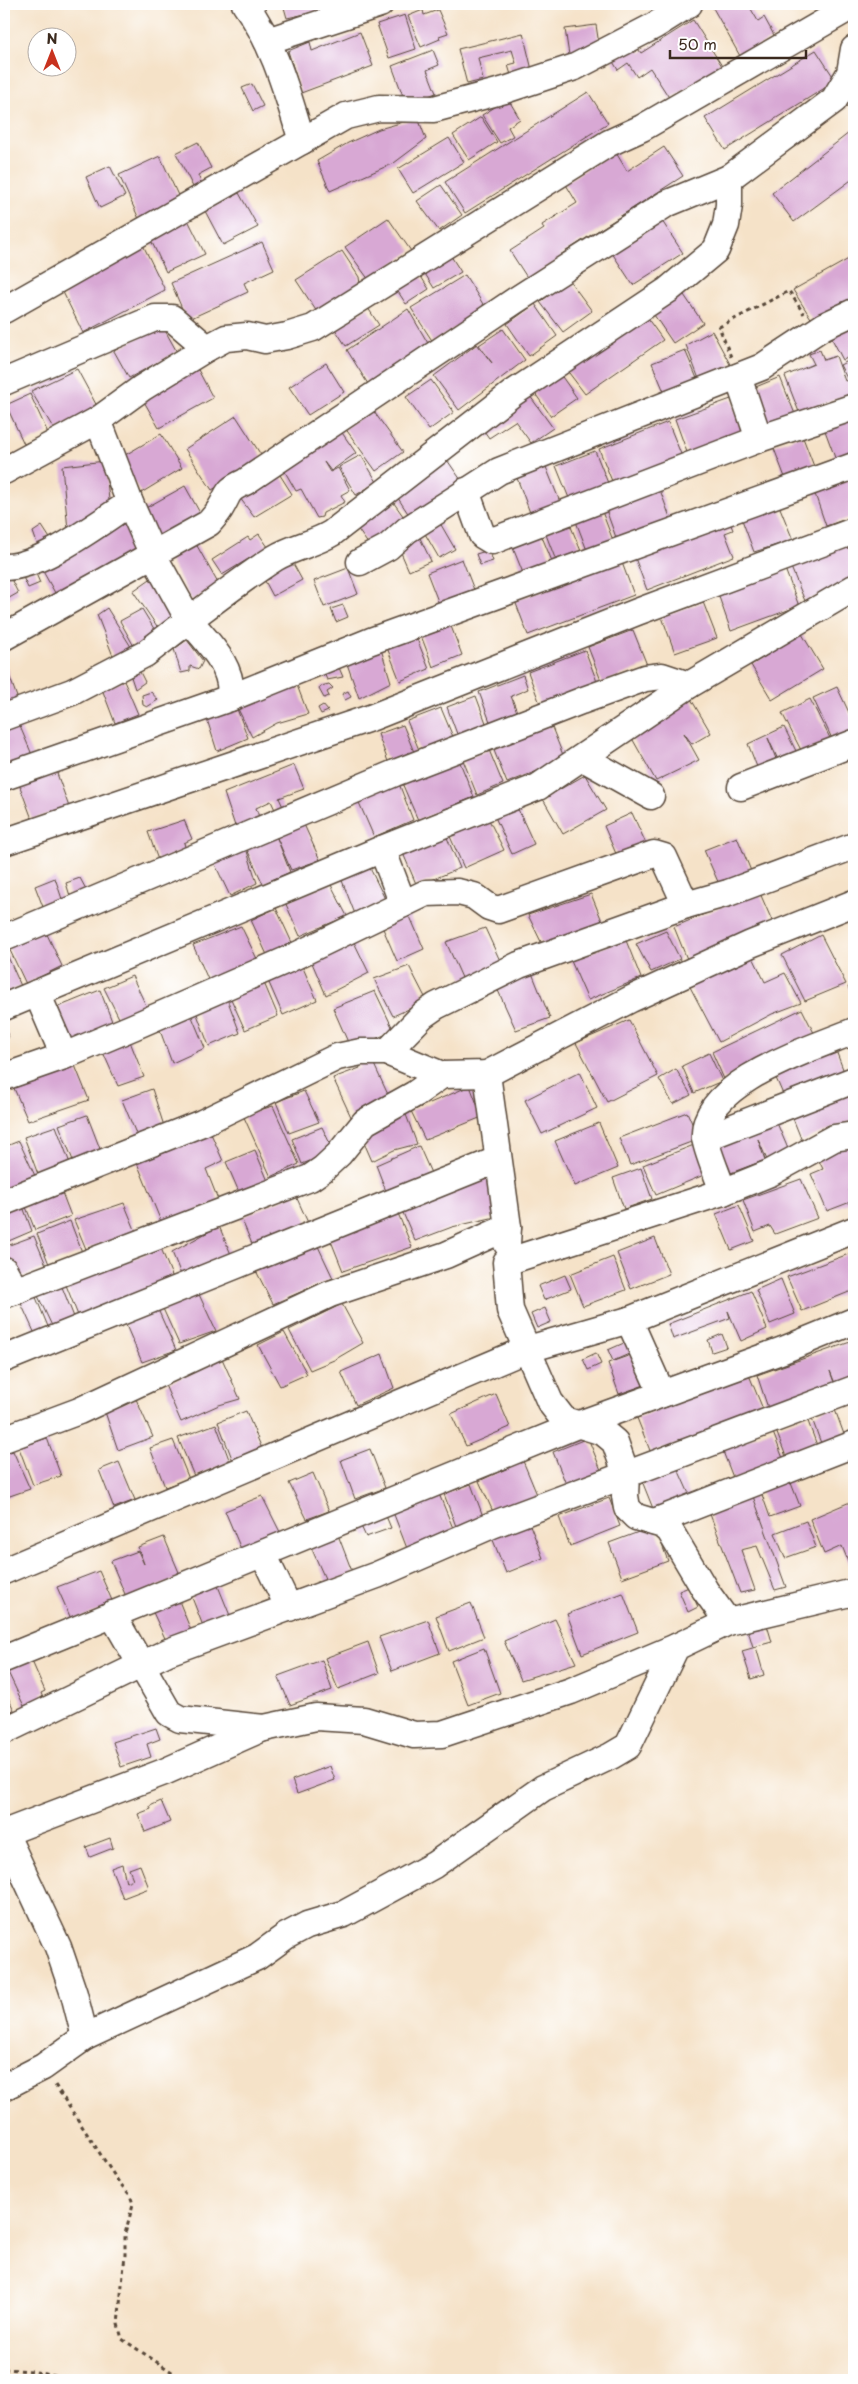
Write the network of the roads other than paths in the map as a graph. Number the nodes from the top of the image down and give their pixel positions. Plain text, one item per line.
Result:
1 (245, 4) edge
2 (380, 4) edge
3 (690, 4) edge
4 (854, 5) edge
5 (650, 15) edge
6 (267, 41) junction
7 (853, 64) edge
8 (302, 141) junction
9 (729, 178) junction
10 (4, 310) edge
11 (854, 312) edge
12 (207, 348) junction
13 (738, 377) junction
14 (4, 382) edge
15 (854, 407) edge
16 (98, 420) junction
17 (759, 439) junction
18 (854, 466) edge
19 (4, 471) edge
20 (466, 491) junction
21 (130, 503) junction
22 (854, 531) edge
23 (154, 555) junction
24 (360, 562) dead end
25 (4, 566) edge
26 (854, 588) edge
27 (189, 620) junction
28 (4, 637) edge
29 (689, 685) junction
30 (230, 698) junction
31 (4, 716) edge
32 (854, 743) edge
33 (583, 758) junction
34 (4, 777) edge
35 (741, 787) dead end
36 (650, 796) dead end
37 (4, 842) edge
38 (854, 846) edge
39 (382, 849) junction
40 (854, 902) edge
41 (403, 904) junction
42 (686, 905) junction
43 (4, 938) edge
44 (37, 993) junction
45 (4, 1006) edge
46 (854, 1032) edge
47 (387, 1052) junction
48 (64, 1056) junction
49 (487, 1074) junction
50 (442, 1075) junction
51 (4, 1077) edge
52 (854, 1080) edge
53 (854, 1135) edge
54 (705, 1138) junction
55 (497, 1160) junction
56 (723, 1192) junction
57 (4, 1202) edge
58 (508, 1228) junction
59 (854, 1230) edge
60 (506, 1262) junction
61 (8, 1285) edge
62 (629, 1320) junction
63 (854, 1321) edge
64 (526, 1350) junction
65 (4, 1359) edge
66 (854, 1389) edge
67 (662, 1394) junction
68 (577, 1425) junction
69 (4, 1439) edge
70 (854, 1444) edge
71 (626, 1474) junction
72 (654, 1522) junction
73 (263, 1554) junction
74 (4, 1571) edge
75 (854, 1592) edge
76 (289, 1608) junction
77 (112, 1614) junction
78 (728, 1622) junction
79 (676, 1647) junction
80 (4, 1659) edge
81 (142, 1663) junction
82 (264, 1728) junction
83 (4, 1731) edge
84 (4, 1832) edge
85 (85, 2037) junction
86 (4, 2087) edge

1 - 6 street
2 - 6 street
3 - 5 street
4 - 12 street
5 - 8 street
6 - 8 street
7 - 9 street
8 - 10 street
9 - 23 street
9 - 27 street
11 - 13 street
12 - 14 street
12 - 16 street
13 - 17 street
13 - 20 street
15 - 17 street
16 - 19 street
16 - 21 street
17 - 20 street
18 - 30 street
20 - 24 street
21 - 23 street
21 - 25 street
22 - 37 street
23 - 27 street
23 - 28 street
26 - 29 street
27 - 30 street
27 - 31 street
29 - 33 street
29 - 43 street
30 - 34 street
32 - 35 street
33 - 36 street
33 - 39 street
38 - 42 street
39 - 41 street
39 - 44 street
40 - 49 street
41 - 42 street
41 - 48 street
42 - 47 street
44 - 45 street
44 - 48 street
46 - 54 street
47 - 50 street
47 - 57 street
48 - 51 street
49 - 50 street
49 - 55 street
50 - 61 street
52 - 54 street
53 - 56 street
54 - 56 street
55 - 58 street
55 - 65 street
56 - 60 street
58 - 60 street
58 - 69 street
59 - 62 street
60 - 64 street
62 - 64 street
62 - 67 street
63 - 67 street
64 - 68 street
64 - 74 street
66 - 71 street
67 - 68 street
68 - 71 street
68 - 73 street
70 - 72 street
71 - 72 street
71 - 76 street
72 - 78 street
73 - 76 street
73 - 77 street
75 - 78 street
76 - 81 street
77 - 80 street
77 - 81 street
78 - 79 street
79 - 82 street
79 - 85 street
81 - 82 street
81 - 83 street
82 - 84 street
84 - 85 street
85 - 86 street

